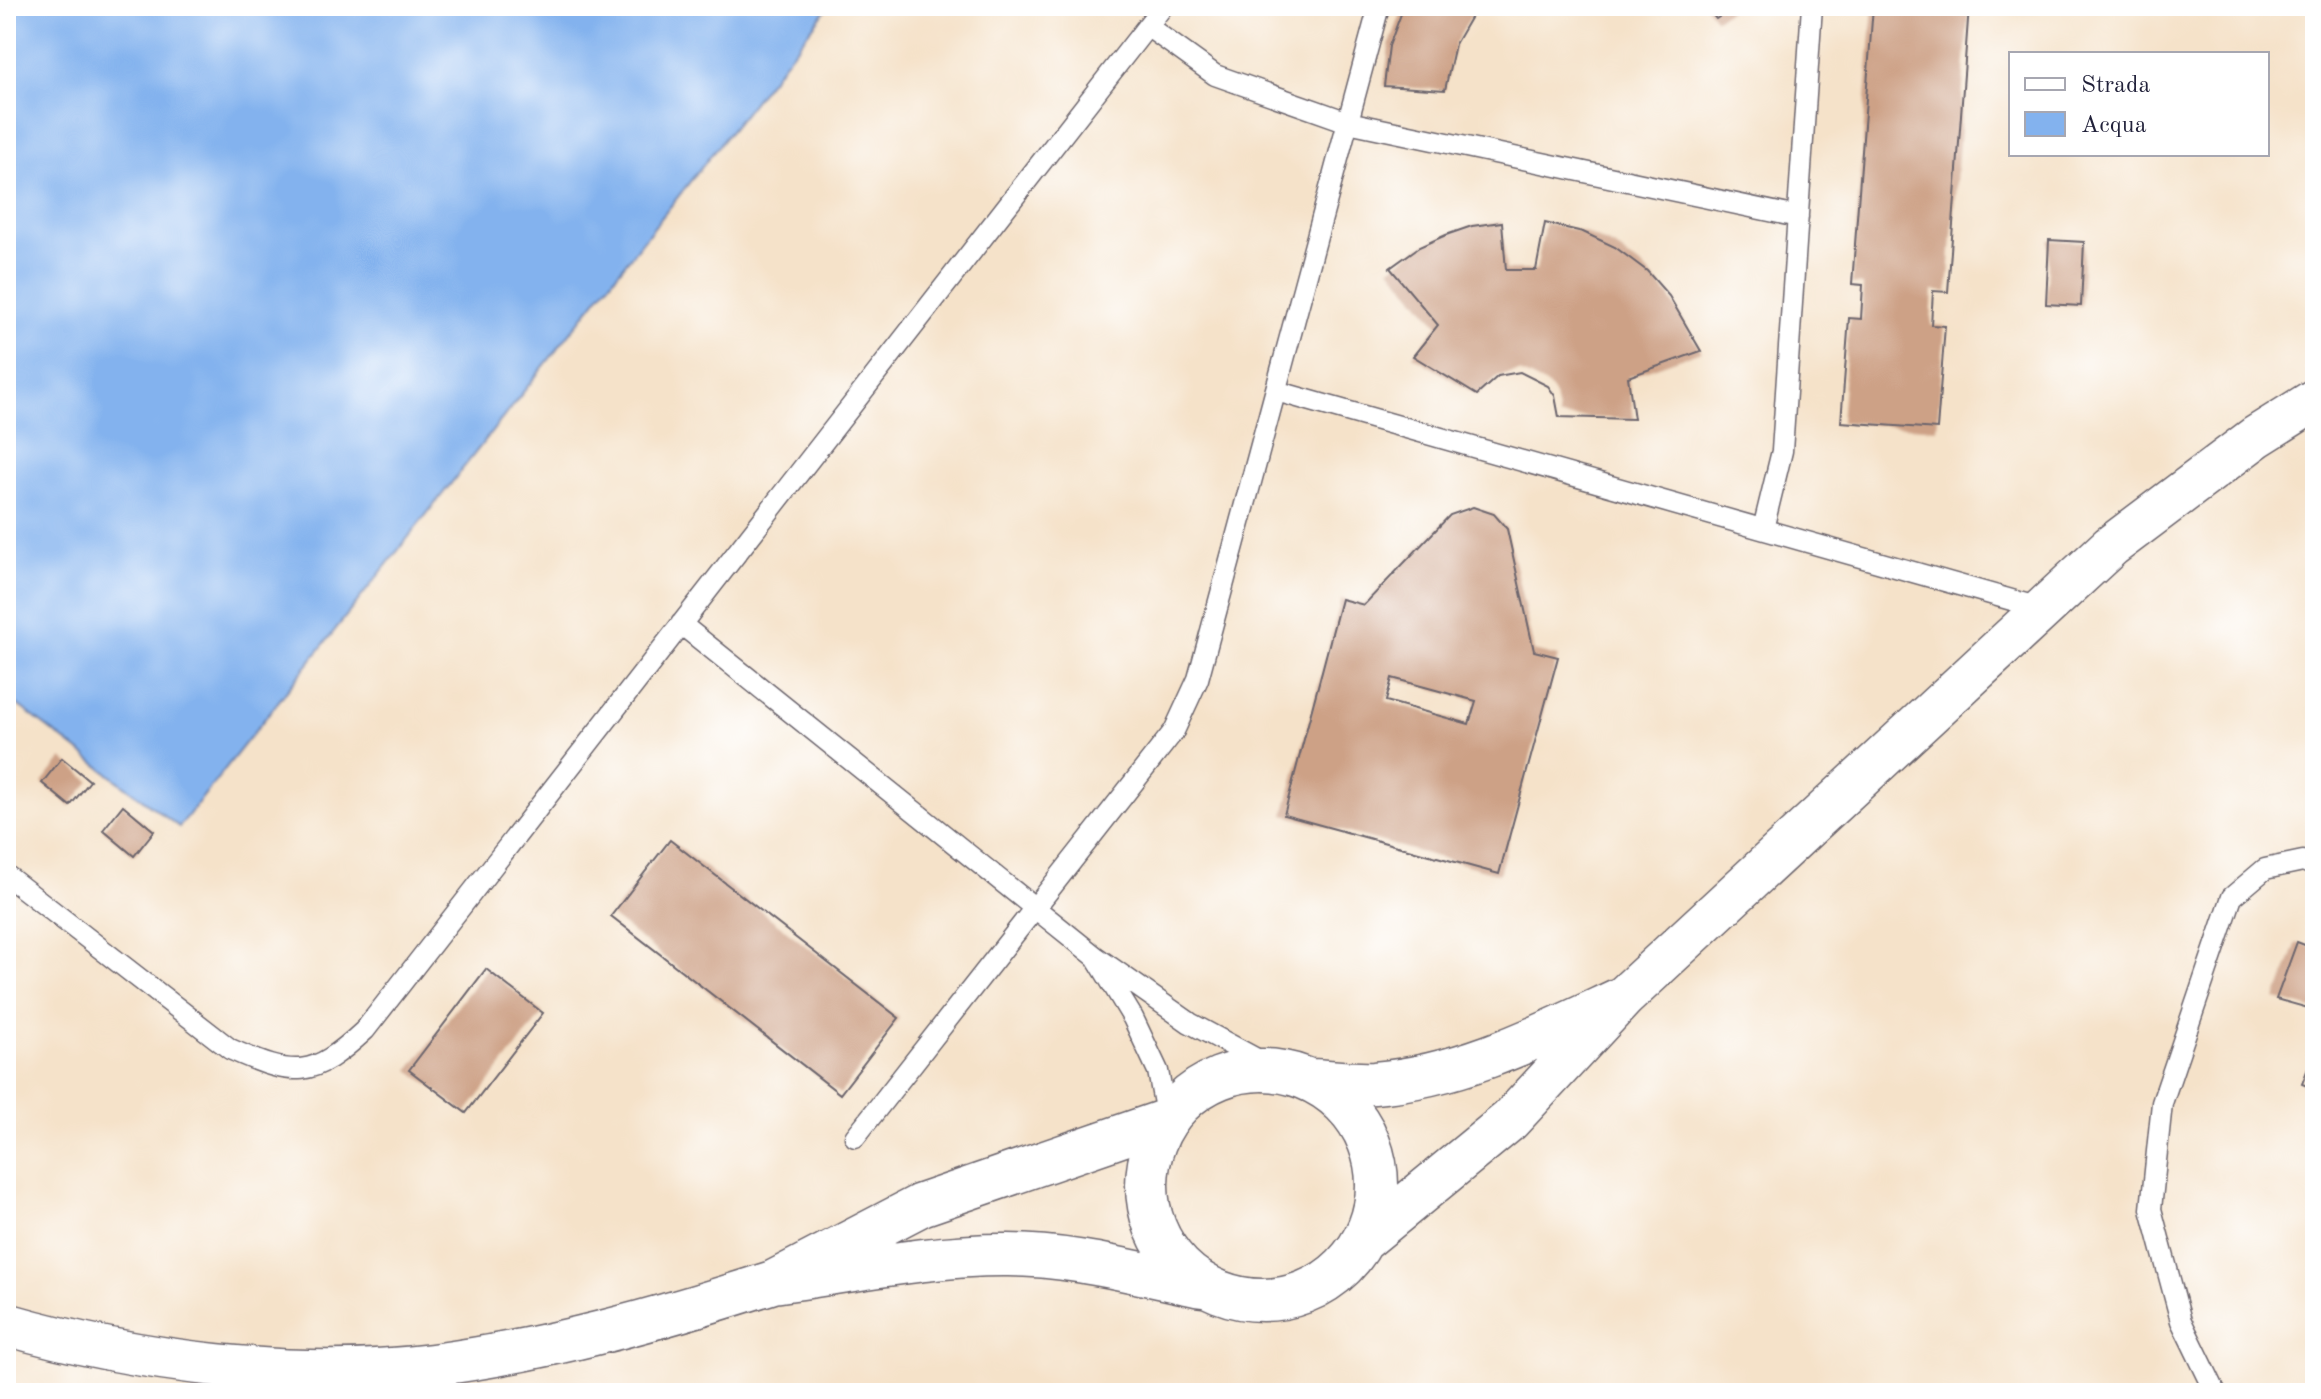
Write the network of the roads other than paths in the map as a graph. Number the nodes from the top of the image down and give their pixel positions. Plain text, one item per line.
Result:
1 (1163, 6) edge
2 (1379, 6) edge
3 (1812, 6) edge
4 (1147, 26) junction
5 (1348, 122) junction
6 (1798, 217) junction
7 (1276, 391) junction
8 (2315, 400) edge
9 (1763, 529) junction
10 (2043, 609) junction
11 (681, 624) junction
12 (2315, 866) edge
13 (6, 875) edge
14 (1034, 907) junction
15 (1096, 957) junction
16 (1624, 997) junction
17 (1295, 1075) junction
18 (1167, 1120) junction
19 (855, 1137) dead end
20 (1365, 1239) junction
21 (773, 1282) junction
22 (1202, 1286) junction
23 (6, 1324) edge
24 (2216, 1393) edge

1 - 4 lane
2 - 5 lane
3 - 6 lane
4 - 5 lane
4 - 11 lane
5 - 6 lane
5 - 7 lane
6 - 9 lane
7 - 9 lane
7 - 14 lane
8 - 10 street
9 - 10 lane
10 - 16 street
11 - 13 lane
11 - 14 lane
12 - 24 lane
14 - 15 lane
14 - 19 lane
15 - 17 lane
15 - 18 lane
16 - 17 street
16 - 20 street
17 - 18 street
17 - 20 street
18 - 21 street
18 - 22 street
20 - 22 street
21 - 22 street
21 - 23 street

